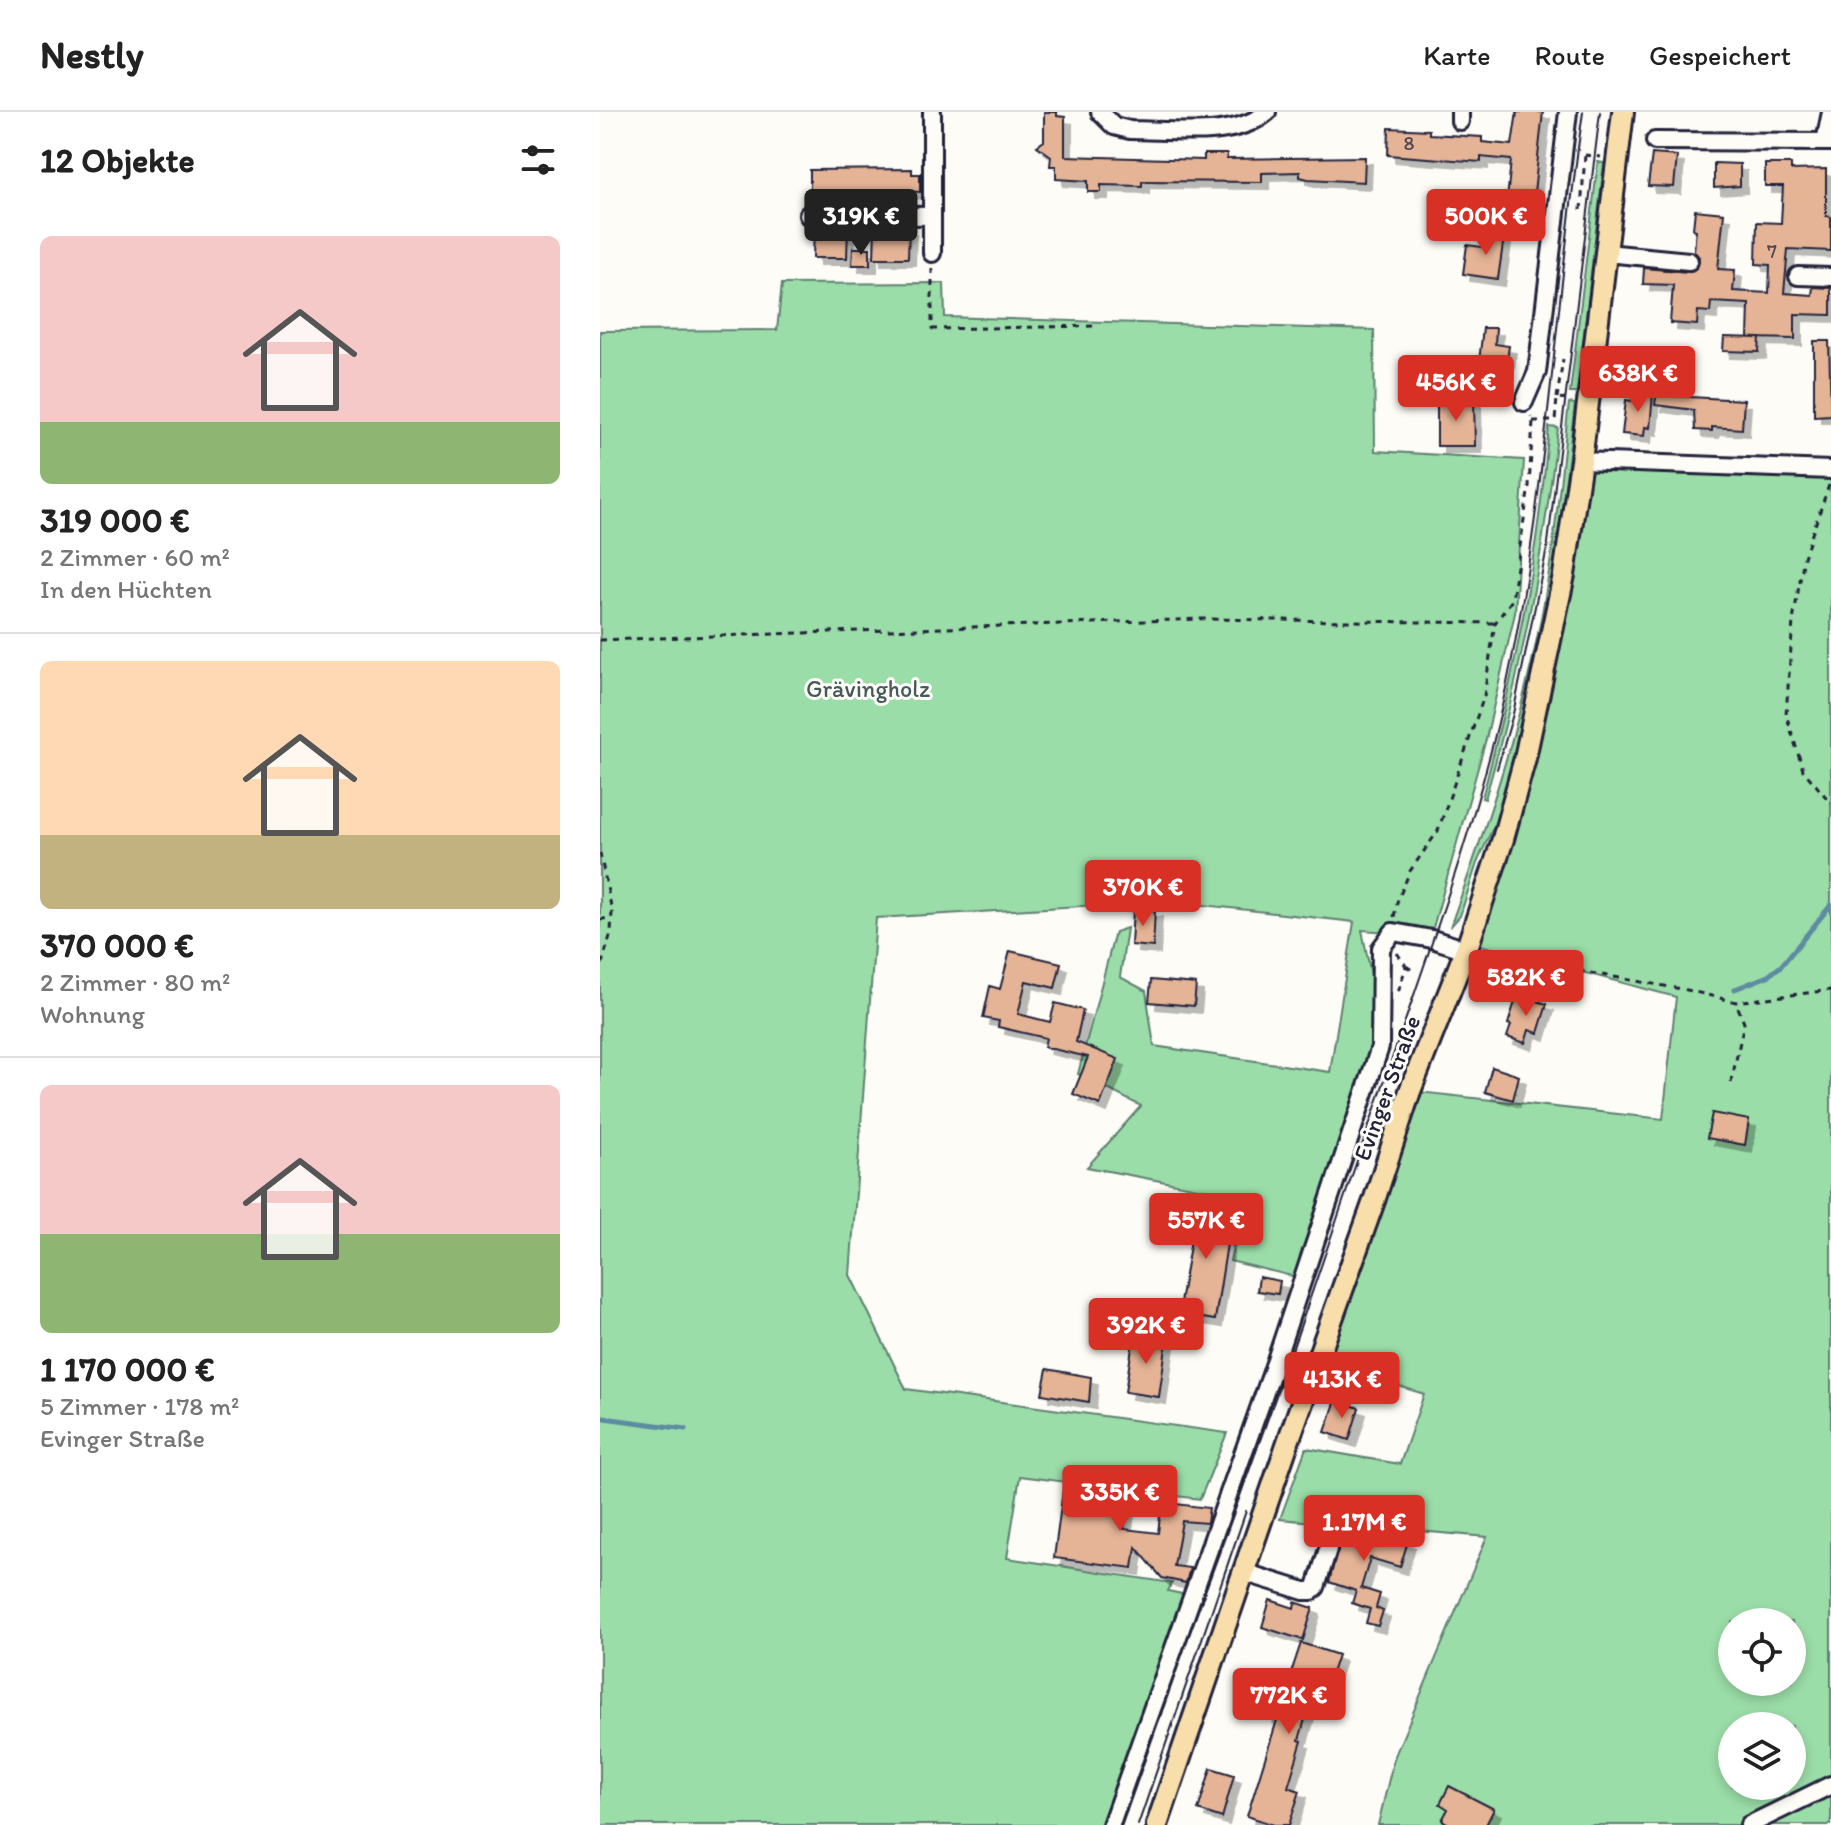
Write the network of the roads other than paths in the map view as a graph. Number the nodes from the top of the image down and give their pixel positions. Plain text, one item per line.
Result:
1 (932, 112) edge
2 (1100, 112) edge
3 (1267, 112) edge
4 (1568, 112) edge
5 (1623, 112) edge
6 (1831, 112) edge
7 (1655, 141) dead end
8 (1828, 142) edge
9 (808, 215) dead end
10 (932, 216) junction
11 (932, 253) road end
12 (1606, 253) junction
13 (1689, 261) dead end
14 (1798, 276) dead end
15 (1831, 277) edge
16 (1524, 402) road end
17 (1581, 461) junction
18 (1831, 470) edge
19 (1467, 950) junction
20 (1328, 1549) dead end
21 (1243, 1572) junction
22 (1831, 1785) edge
23 (1111, 1825) edge
24 (1157, 1825) edge
25 (1749, 1825) edge

1 - 10 street
2 - 3 street
4 - 16 street
5 - 12 main road, Evinger Straße
6 - 8 street
7 - 8 street
9 - 10 street
10 - 11 street
12 - 13 street
12 - 17 main road, Evinger Straße
14 - 15 street
17 - 18 street
17 - 19 main road, Evinger Straße
19 - 21 main road, Evinger Straße
19 - 23 street
20 - 21 street
21 - 24 main road, Evinger Straße
22 - 25 street

